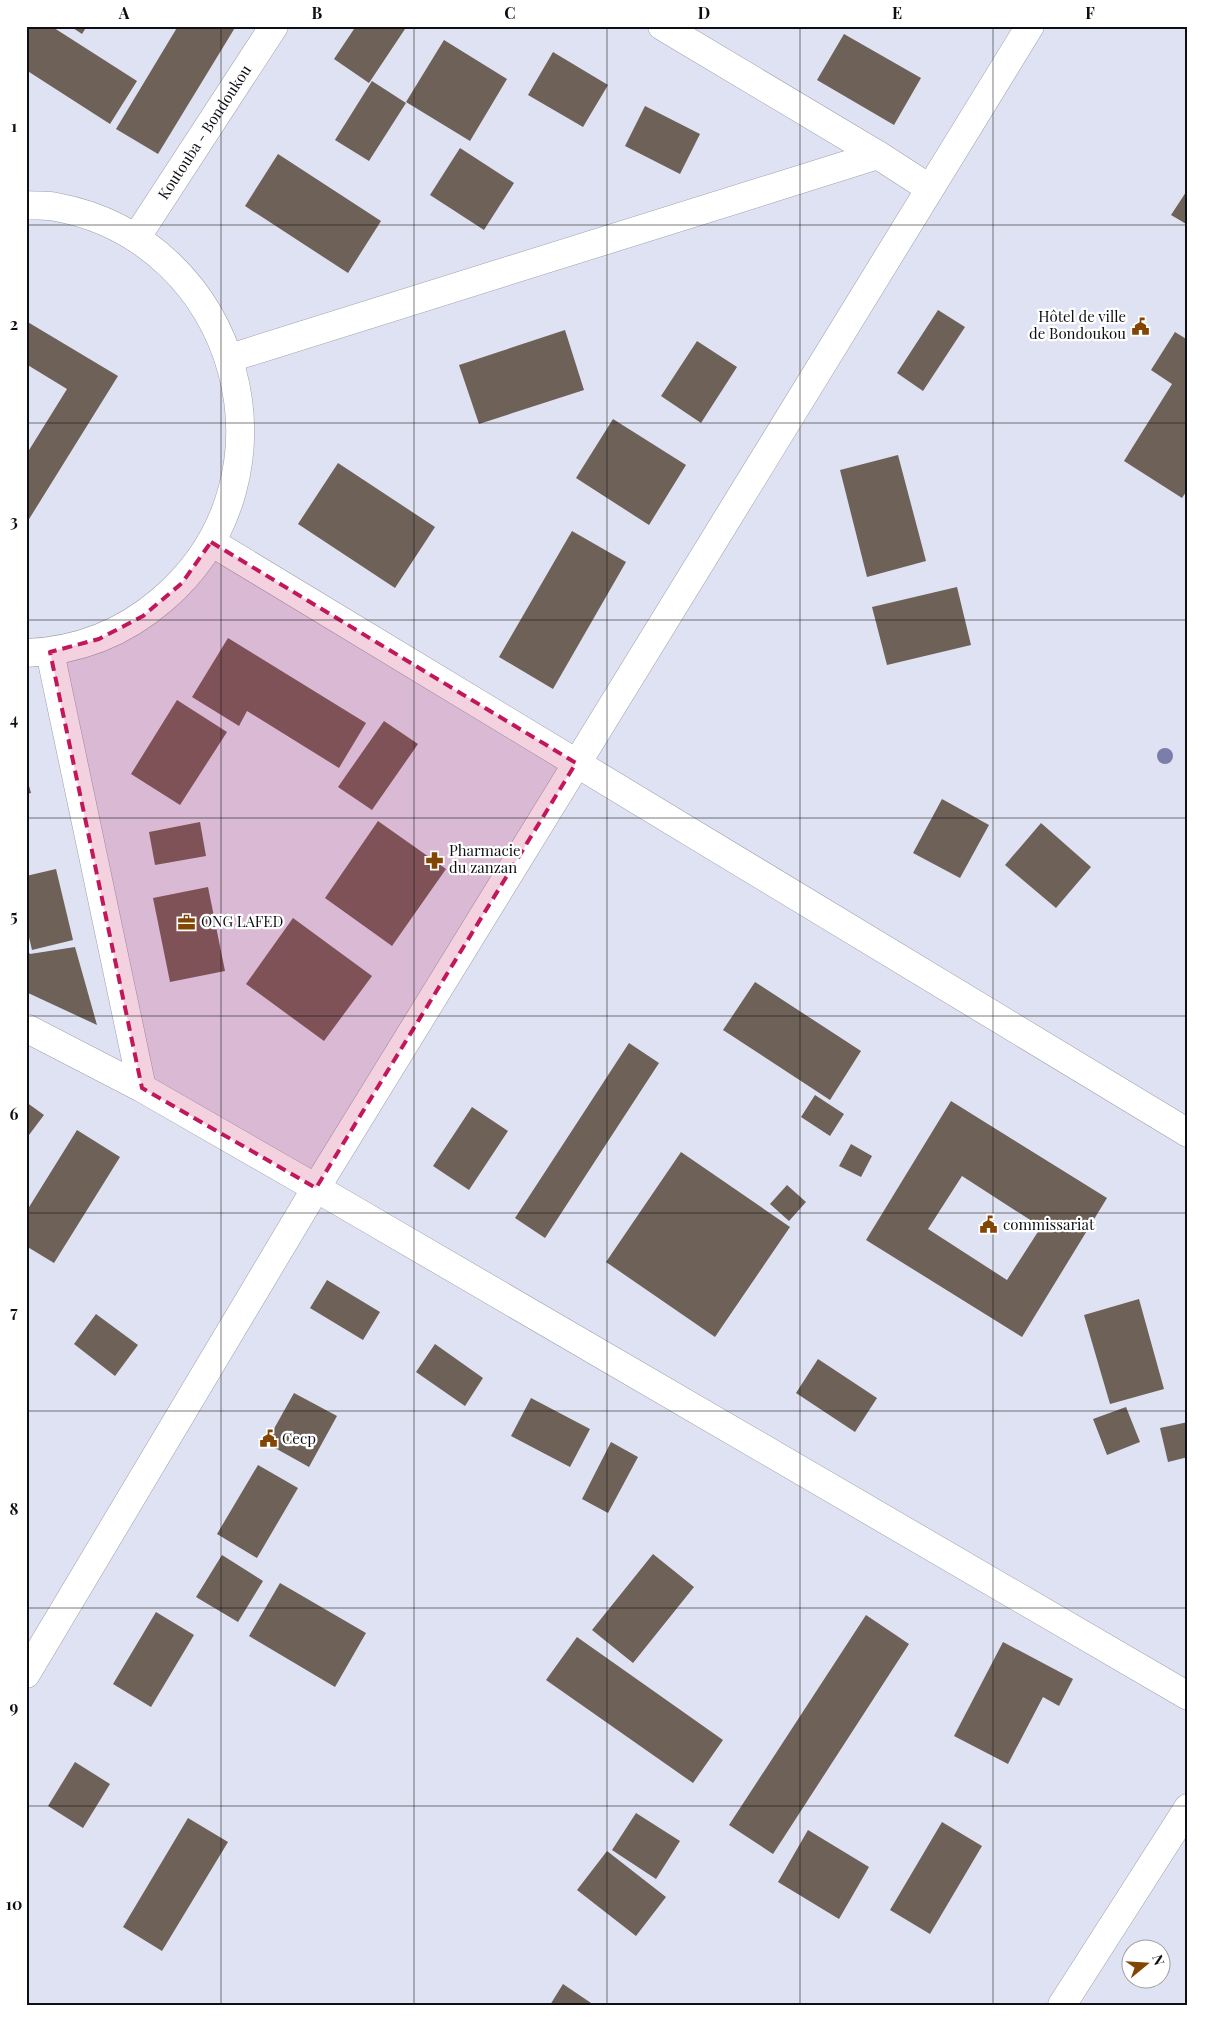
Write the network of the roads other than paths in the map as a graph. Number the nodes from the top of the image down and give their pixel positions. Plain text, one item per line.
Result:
1 (274, 26) edge
2 (662, 26) edge
3 (1030, 26) edge
4 (878, 155) junction
5 (929, 188) junction
6 (26, 205) edge
7 (136, 238) junction
8 (230, 358) junction
9 (211, 542) junction
10 (38, 653) edge
11 (576, 763) junction
12 (26, 1028) edge
13 (142, 1088) junction
14 (1188, 1133) edge
15 (316, 1188) junction
16 (26, 1674) edge
17 (1188, 1696) edge
18 (1188, 1808) edge
19 (1062, 2005) edge

1 - 7 street, Koutouba - Bondoukou
2 - 4 street
3 - 5 street
4 - 5 street
4 - 8 street
5 - 11 street
6 - 7 street
7 - 8 street
8 - 9 street
9 - 10 street
9 - 11 street
10 - 13 street
11 - 14 street
11 - 15 street
12 - 13 street
13 - 15 street
15 - 16 street
15 - 17 street
18 - 19 street

